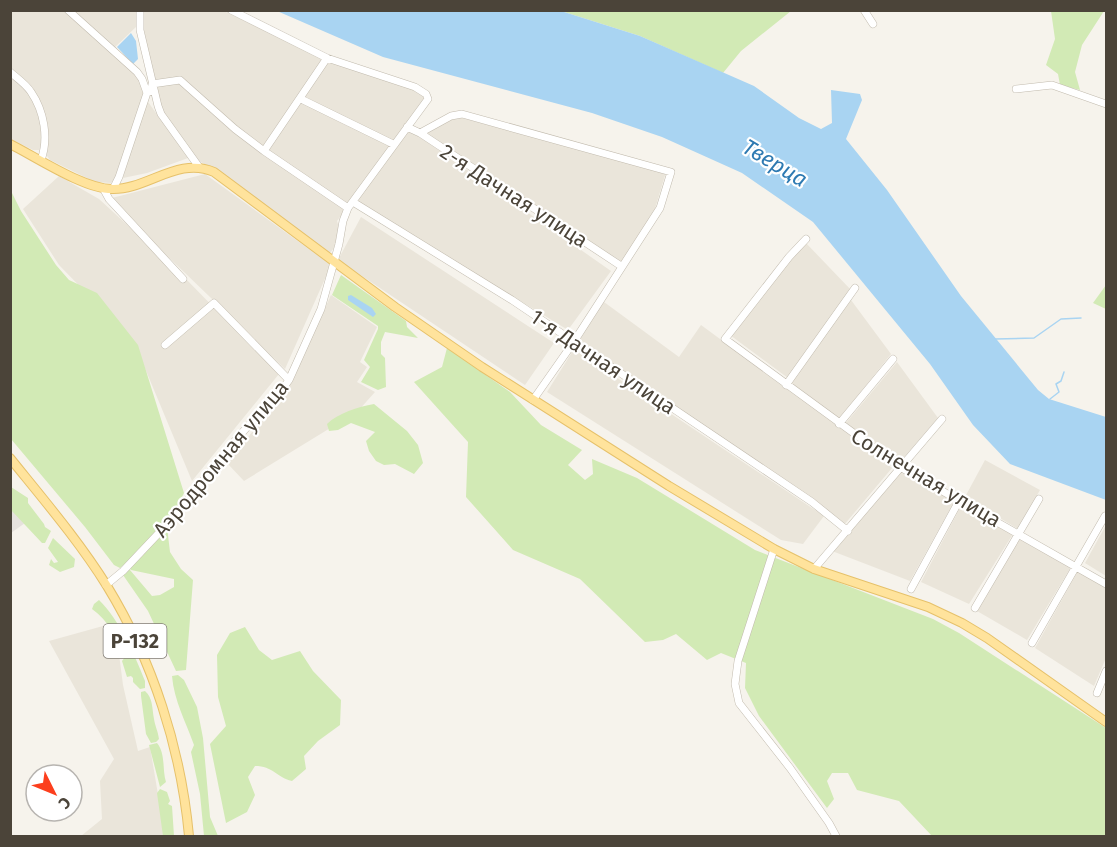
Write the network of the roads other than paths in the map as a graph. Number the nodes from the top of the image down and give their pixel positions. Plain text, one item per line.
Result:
1 (68, 10) edge
2 (140, 10) edge
3 (231, 10) edge
4 (864, 10) edge
5 (873, 24) dead end
6 (327, 58) junction
7 (10, 72) edge
8 (152, 84) junction
9 (1016, 89) dead end
10 (147, 93) junction
11 (301, 99) junction
12 (1107, 104) edge
13 (407, 127) junction
14 (420, 133) junction
15 (10, 144) edge
16 (393, 144) junction
17 (264, 151) junction
18 (41, 160) junction
19 (199, 167) junction
20 (103, 188) junction
21 (113, 189) junction
22 (351, 205) junction
23 (806, 239) dead end
24 (333, 262) junction
25 (621, 266) junction
26 (183, 279) dead end
27 (855, 288) dead end
28 (573, 343) junction
29 (165, 345) dead end
30 (893, 359) dead end
31 (289, 380) junction
32 (786, 385) junction
33 (533, 400) junction
34 (942, 419) dead end
35 (839, 424) junction
36 (10, 458) edge
37 (900, 467) junction
38 (1039, 499) dead end
39 (959, 501) junction
40 (1105, 516) edge
41 (848, 531) junction
42 (1019, 533) junction
43 (774, 549) junction
44 (1077, 566) junction
45 (814, 569) junction
46 (1107, 584) edge
47 (106, 585) junction
48 (911, 589) dead end
49 (975, 608) dead end
50 (1032, 643) dead end
51 (1107, 671) edge
52 (1097, 693) dead end
53 (1107, 722) edge
54 (189, 837) edge
55 (836, 837) edge

1 - 10 street
2 - 8 street
3 - 6 street
4 - 5 street
6 - 11 street
6 - 13 street, Аэродромная улица
7 - 18 street
8 - 10 street
8 - 17 street, 1-я Дачная улица
8 - 19 street
9 - 12 street
10 - 21 street
11 - 16 street
11 - 17 street
13 - 14 street, 2-я Дачная улица
13 - 16 street, Аэродромная улица
14 - 25 street, 2-я Дачная улица
14 - 25 street
15 - 18 main road
16 - 22 street, Аэродромная улица
17 - 22 street, 1-я Дачная улица
18 - 20 main road
19 - 21 main road
19 - 24 main road
20 - 21 main road
20 - 26 street
22 - 24 street, Аэродромная улица
22 - 28 street, 1-я Дачная улица
23 - 32 street, Солнечная улица
24 - 31 street, Аэродромная улица
24 - 33 main road
25 - 28 street
27 - 32 street
28 - 33 street
28 - 41 street, 1-я Дачная улица
29 - 31 street
30 - 35 street
31 - 47 street, Аэродромная улица
32 - 35 street, Солнечная улица
33 - 43 main road
34 - 37 street
35 - 37 street, Солнечная улица
36 - 47 main road, Р-132
37 - 39 street, Солнечная улица
37 - 41 street
38 - 42 street
39 - 42 street, Солнечная улица
39 - 48 street
40 - 44 street
41 - 45 street
42 - 44 street, Солнечная улица
42 - 49 street
43 - 45 main road
43 - 55 street
44 - 46 street, Солнечная улица
44 - 50 street
45 - 53 main road
47 - 54 main road, Р-132
51 - 52 street

